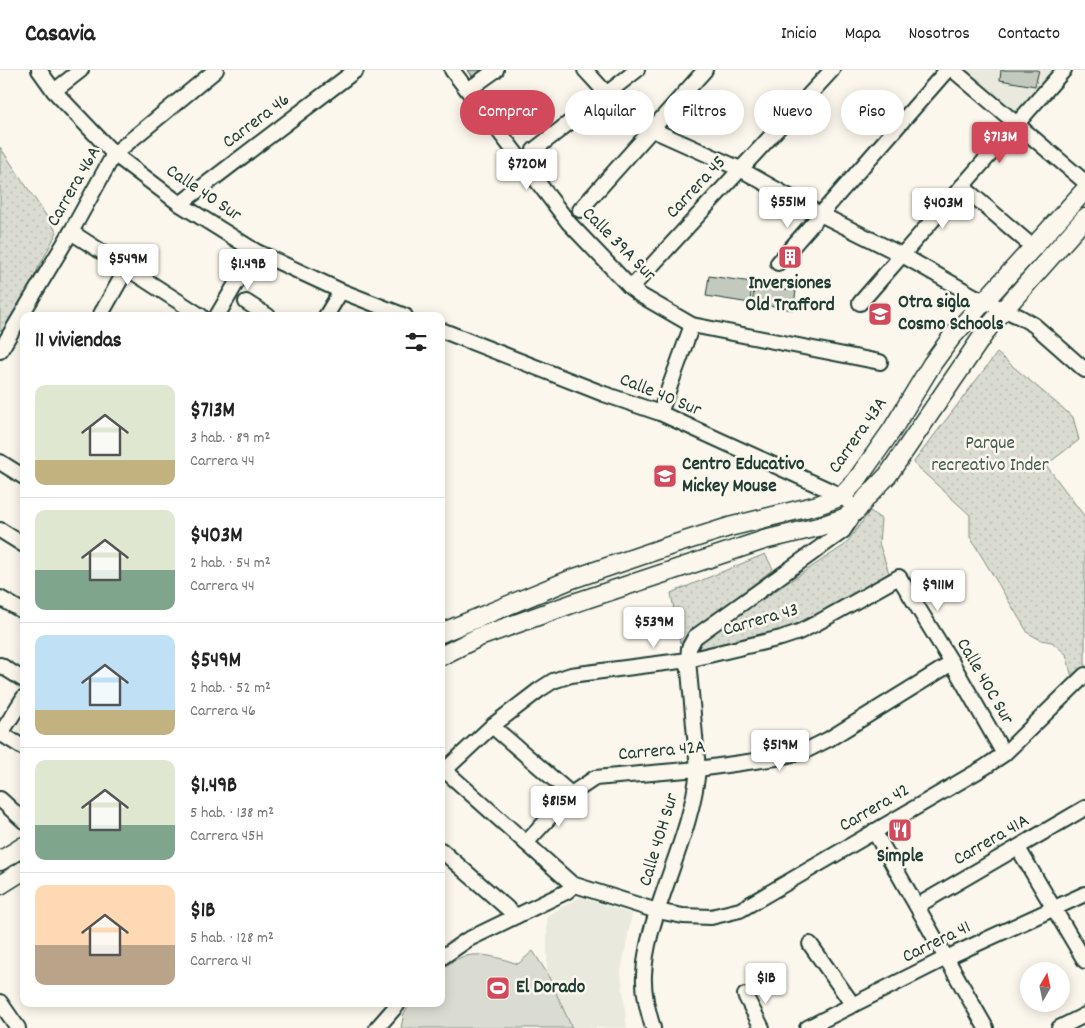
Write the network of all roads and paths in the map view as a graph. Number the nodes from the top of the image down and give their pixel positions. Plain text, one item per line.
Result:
1 (39, 70) edge
2 (81, 70) edge
3 (216, 70) edge
4 (356, 70) edge
5 (452, 70) edge
6 (496, 70) edge
7 (585, 70) edge
8 (637, 70) edge
9 (705, 70) edge
10 (832, 70) edge
11 (947, 70) edge
12 (953, 70) edge
13 (1064, 70) edge
14 (468, 90) joint
15 (603, 90) edge
16 (612, 90) edge
17 (54, 91) junction
18 (1017, 124) junction
19 (565, 126) edge
20 (654, 129) edge
21 (654, 130) edge
22 (502, 135) edge
23 (648, 135) edge
24 (534, 150) dead end
25 (114, 154) junction
26 (740, 170) junction
27 (1085, 182) edge
28 (962, 186) junction
29 (1085, 190) edge
30 (180, 204) junction
31 (580, 210) dead end
32 (820, 214) junction
33 (1085, 218) edge
34 (71, 232) junction
35 (1033, 247) junction
36 (255, 251) junction
37 (902, 255) junction
38 (778, 263) dead end
39 (127, 268) junction
40 (631, 288) junction
41 (341, 291) junction
42 (984, 301) junction
43 (246, 302) dead end
44 (860, 303) dead end
45 (1004, 310) junction
46 (22, 312) edge
47 (102, 312) edge
48 (195, 312) edge
49 (218, 312) edge
50 (262, 312) edge
51 (328, 312) edge
52 (395, 312) edge
53 (20, 315) edge
54 (692, 325) junction
55 (445, 332) edge
56 (2, 344) edge
57 (880, 362) dead end
58 (1085, 370) edge
59 (660, 414) junction
60 (0, 462) edge
61 (20, 474) edge
62 (842, 496) junction
63 (857, 510) junction
64 (0, 530) edge
65 (20, 542) edge
66 (899, 577) joint
67 (0, 598) edge
68 (20, 610) edge
69 (445, 631) edge
70 (445, 654) edge
71 (688, 660) junction
72 (952, 663) junction
73 (0, 665) edge
74 (1085, 675) edge
75 (20, 678) edge
76 (20, 703) edge
77 (492, 726) junction
78 (0, 734) edge
79 (20, 746) edge
80 (1004, 754) junction
81 (445, 767) edge
82 (698, 769) junction
83 (445, 771) edge
84 (571, 794) junction
85 (0, 799) edge
86 (1085, 808) edge
87 (20, 817) edge
88 (874, 831) junction
89 (526, 843) junction
90 (20, 848) edge
91 (1018, 848) junction
92 (445, 854) edge
93 (0, 861) edge
94 (20, 872) edge
95 (572, 884) junction
96 (0, 885) edge
97 (1085, 894) edge
98 (917, 906) junction
99 (1053, 909) junction
100 (657, 911) junction
101 (516, 916) junction
102 (810, 944) dead end
103 (445, 955) edge
104 (946, 958) junction
105 (1085, 961) edge
106 (745, 995) dead end
107 (0, 1002) edge
108 (853, 1005) junction
109 (395, 1007) edge
110 (396, 1007) edge
111 (1085, 1015) edge
112 (813, 1027) edge
113 (18, 1028) edge
114 (377, 1028) edge
115 (391, 1028) edge
116 (653, 1028) edge
117 (762, 1028) edge
118 (986, 1028) edge
119 (1059, 1028) edge

1 - 17 street, Calle 40 Sur
2 - 17 street
3 - 25 street, Carrera 46A
4 - 30 street, Carrera 46
5 - 14 street, Calle 39A Sur
6 - 14 street
7 - 15 street
8 - 16 street
9 - 20 street
10 - 26 street, Carrera 45
11 - 32 street
12 - 18 street
13 - 18 street
17 - 25 street, Calle 40 Sur
18 - 27 street
18 - 28 street
19 - 24 street
21 - 26 street
22 - 40 street, Calle 39A Sur
23 - 31 street
25 - 30 street, Calle 40 Sur
25 - 34 street, Carrera 46A
26 - 32 street
26 - 40 street, Carrera 45
28 - 35 street
28 - 37 street
29 - 35 main road, Carrera 43A
30 - 36 street, Calle 40 Sur
32 - 37 street
32 - 38 street
33 - 45 main road
34 - 39 street
34 - 46 street, Carrera 46A
35 - 42 main road, Carrera 43A
36 - 41 street, Calle 40 Sur
36 - 49 street
37 - 42 street
37 - 44 street
39 - 47 street
39 - 48 street
40 - 54 street, Calle 39A Sur
41 - 51 street
41 - 52 street, Calle 40 Sur
42 - 45 street
42 - 62 main road, Carrera 43A
43 - 50 street
45 - 58 street
45 - 63 main road
53 - 56 street, Carrera 46A
54 - 57 street, Calle 39A Sur
54 - 59 street
55 - 59 street, Calle 40 Sur
59 - 62 street, Calle 40 Sur
60 - 61 street
62 - 63 street, Calle 40 Sur
62 - 69 main road, Carrera 43A
63 - 70 main road
63 - 71 street
64 - 65 street
66 - 71 street, Carrera 43
66 - 72 street, Calle 40C Sur
67 - 68 street
71 - 77 street, Carrera 43
71 - 82 street, Calle 40H Sur
72 - 80 street, Calle 40C Sur
72 - 82 street, Carrera 42A
73 - 75 street
74 - 80 street, Carrera 42
76 - 78 street
77 - 81 street, Carrera 43
77 - 84 street
78 - 79 street
80 - 88 street, Carrera 42
82 - 84 street, Carrera 42A
82 - 100 street, Calle 40H Sur
83 - 89 street
84 - 89 street, Carrera 42A
85 - 87 street
86 - 91 street, Carrera 41A
88 - 98 street
88 - 100 street, Carrera 42
89 - 95 street
90 - 93 main road
91 - 98 street, Carrera 41A
91 - 99 street
92 - 101 street
94 - 96 main road
95 - 100 street
95 - 101 street
97 - 99 street, Carrera 41
98 - 104 street
99 - 104 street, Carrera 41
99 - 105 street
100 - 116 street, Calle 40H Sur
101 - 103 street
102 - 108 street
104 - 108 street, Carrera 41
104 - 118 street
106 - 117 street
107 - 113 street
108 - 112 street, Carrera 41
109 - 114 street
110 - 115 street
111 - 119 street

